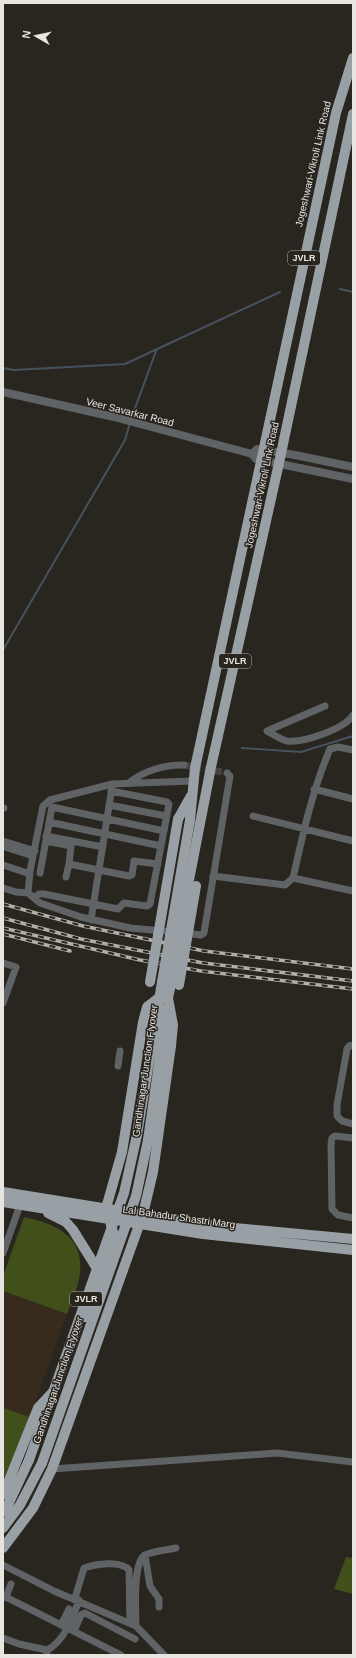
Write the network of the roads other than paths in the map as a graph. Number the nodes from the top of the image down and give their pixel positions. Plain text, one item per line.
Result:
1 (353, 58) edge
2 (353, 114) edge
3 (3, 392) edge
4 (258, 454) junction
5 (280, 458) junction
6 (353, 467) edge
7 (353, 479) edge
8 (326, 706) dead end
9 (353, 715) edge
10 (353, 750) edge
11 (184, 765) tunnel mouth
12 (227, 773) dead end
13 (192, 781) junction
14 (130, 782) junction
15 (112, 788) junction
16 (314, 789) junction
17 (193, 793) junction
18 (353, 799) edge
19 (109, 805) junction
20 (166, 816) junction
21 (253, 816) dead end
22 (107, 819) junction
23 (49, 822) junction
24 (304, 829) junction
25 (164, 831) junction
26 (104, 834) junction
27 (46, 839) junction
28 (3, 841) edge
29 (353, 841) edge
30 (71, 843) junction
31 (3, 846) edge
32 (161, 846) junction
33 (103, 847) junction
34 (34, 853) junction
35 (68, 864) junction
36 (158, 864) junction
37 (3, 865) edge
38 (99, 870) junction
39 (40, 873) dead end
40 (30, 874) junction
41 (213, 876) junction
42 (66, 877) dead end
43 (294, 878) junction
44 (3, 888) edge
45 (353, 891) edge
46 (31, 895) junction
47 (94, 905) junction
48 (91, 920) junction
49 (3, 963) edge
50 (171, 984) junction
51 (164, 997) junction
52 (4, 998) edge
53 (353, 1045) edge
54 (120, 1051) dead end
55 (118, 1066) dead end
56 (353, 1124) edge
57 (353, 1138) edge
58 (3, 1192) edge
59 (3, 1202) edge
60 (20, 1205) junction
61 (106, 1208) junction
62 (40, 1209) junction
63 (353, 1218) edge
64 (109, 1219) junction
65 (141, 1219) junction
66 (214, 1231) junction
67 (353, 1239) edge
68 (353, 1250) edge
69 (3, 1253) edge
70 (101, 1275) junction
71 (353, 1462) edge
72 (52, 1469) junction
73 (3, 1495) edge
74 (3, 1512) edge
75 (3, 1528) edge
76 (3, 1548) edge
77 (176, 1548) dead end
78 (145, 1555) junction
79 (3, 1565) edge
80 (11, 1584) dead end
81 (4, 1597) edge
82 (77, 1599) junction
83 (159, 1607) dead end
84 (69, 1609) dead end
85 (133, 1624) junction
86 (67, 1628) junction
87 (3, 1638) edge
88 (135, 1639) dead end
89 (47, 1653) edge
90 (121, 1655) edge
91 (164, 1655) edge

1 - 4 main road, Jogeshwari-Vikroli Link Road / JVLR
2 - 5 main road, Jogeshwari-Vikroli Link Road / JVLR
3 - 4 street, Veer Savarkar Road
4 - 5 street, Veer Savarkar Road
4 - 13 main road, Jogeshwari-Vikroli Link Road / JVLR
5 - 6 street
5 - 7 street
5 - 50 main road, Jogeshwari-Vikroli Link Road / JVLR, bridge
8 - 9 street
10 - 16 street
11 - 14 street
12 - 41 street
13 - 14 street
13 - 17 main road, Jogeshwari-Vikroli Link Road / JVLR
14 - 15 street
15 - 19 street
15 - 20 street
15 - 34 street
16 - 18 street
16 - 24 street
17 - 50 main road, JVLR, bridge
17 - 51 main road, bridge
19 - 20 street
19 - 22 street
20 - 25 street
21 - 24 street
22 - 23 street
22 - 25 street
22 - 26 street
23 - 26 street
23 - 27 street
24 - 29 street
24 - 43 street
25 - 32 street
26 - 32 street
26 - 33 street
27 - 30 street
27 - 39 street
28 - 34 street
30 - 33 street
30 - 35 street
31 - 34 street
32 - 36 street
33 - 38 street
34 - 40 street
35 - 38 street
35 - 42 street
36 - 38 street
36 - 47 street
37 - 40 street
38 - 47 street
40 - 46 street
41 - 43 street
41 - 48 street
43 - 45 street
44 - 46 street
46 - 47 street
46 - 48 street
47 - 48 street
49 - 52 street
50 - 51 main road, JVLR
50 - 51 main road
51 - 61 main road
51 - 65 main road
51 - 74 main road, Gandhinagar Junction Flyover / JVLR, bridge
51 - 75 main road, Gandhinagar Junction Flyover / JVLR, bridge
53 - 56 street
54 - 55 street
57 - 63 street
58 - 61 main road, Lal Bahadur Shastri Marg
59 - 60 main road, Lal Bahadur Shastri Marg
60 - 62 main road, Lal Bahadur Shastri Marg
60 - 69 street
61 - 64 main road
61 - 65 main road, Lal Bahadur Shastri Marg
62 - 64 main road, Lal Bahadur Shastri Marg
62 - 70 main road
64 - 65 main road, Lal Bahadur Shastri Marg
64 - 70 main road
65 - 66 main road, Lal Bahadur Shastri Marg
65 - 72 main road
66 - 67 main road, Lal Bahadur Shastri Marg
66 - 68 main road, Lal Bahadur Shastri Marg
70 - 73 main road
71 - 72 street
72 - 76 main road
77 - 78 street
78 - 83 street
78 - 85 street
79 - 82 street
80 - 81 street
81 - 86 street
82 - 85 street
82 - 85 street
82 - 86 street
84 - 86 street
85 - 91 street
86 - 88 street
86 - 89 street
86 - 90 street
87 - 89 street

